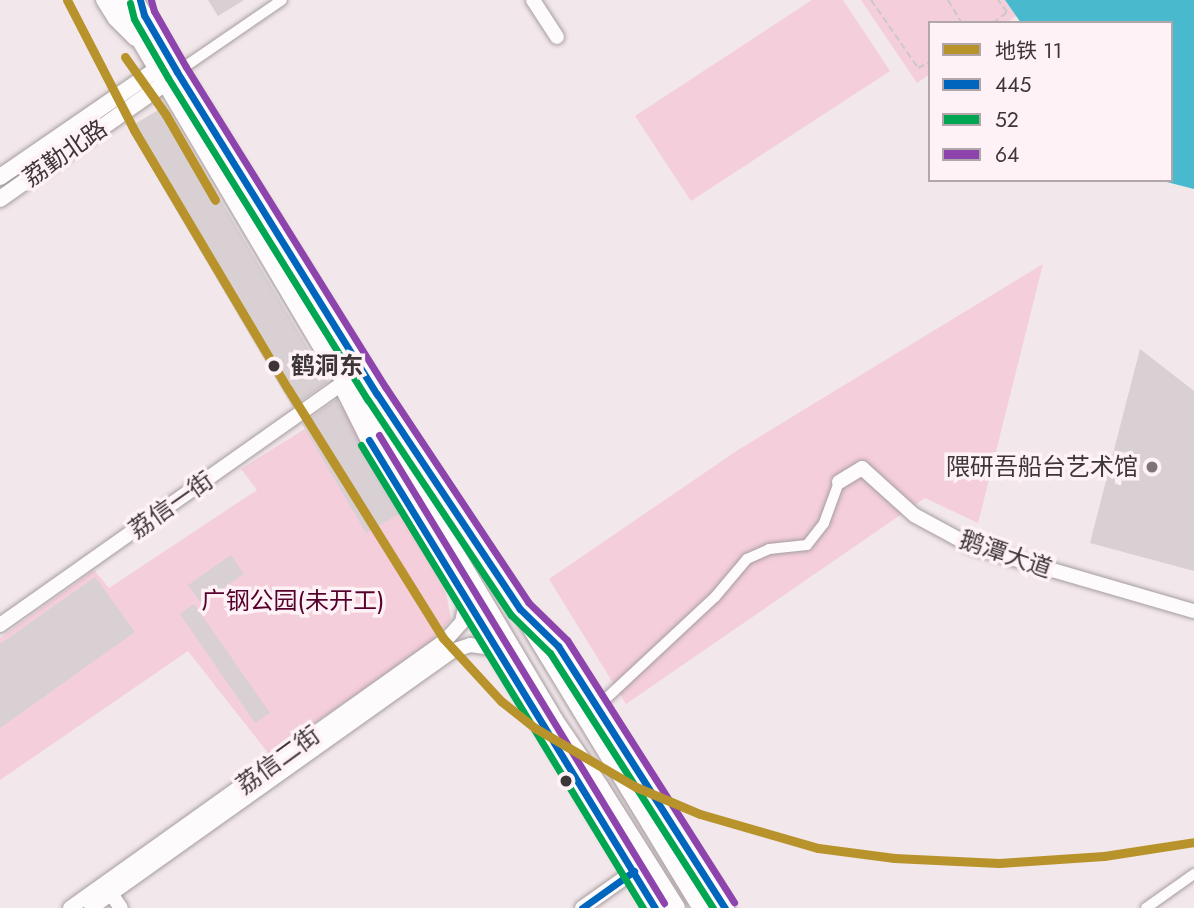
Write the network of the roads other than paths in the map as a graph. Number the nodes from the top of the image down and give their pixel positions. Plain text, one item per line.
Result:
1 (103, 0) edge
2 (117, 0) edge
3 (282, 0) edge
4 (533, 0) edge
5 (139, 4) edge
6 (557, 37) dead end
7 (146, 50) junction
8 (166, 74) junction
9 (0, 177) edge
10 (0, 199) edge
11 (330, 360) junction
12 (342, 384) junction
13 (839, 482) joint
14 (467, 598) junction
15 (520, 609) junction
16 (1194, 611) edge
17 (0, 625) edge
18 (498, 649) junction
19 (598, 706) junction
20 (634, 871) junction
21 (1194, 874) edge
22 (108, 889) junction
23 (666, 904) edge
24 (70, 908) edge
25 (91, 908) edge
26 (121, 908) edge
27 (582, 908) edge
28 (702, 908) edge
29 (725, 908) edge
30 (1146, 908) edge

1 - 7 street
2 - 7 main road
3 - 8 street
4 - 6 street
5 - 8 main road
7 - 8 main road
8 - 9 main road, 荔勤北路
8 - 10 main road, 荔勤北路
8 - 11 main road
8 - 15 main road
11 - 12 main road
11 - 23 main road
12 - 14 main road
12 - 17 street, 荔信一街
13 - 16 street, 鹅潭大道
13 - 19 street
14 - 18 main road
14 - 22 street, 荔信二街
15 - 19 main road
15 - 28 main road
18 - 20 main road
18 - 22 street, 荔信二街
19 - 29 main road
20 - 23 main road
20 - 27 street
21 - 30 street
22 - 24 street, 荔信二街
22 - 25 street, 荔信二街
22 - 26 street

